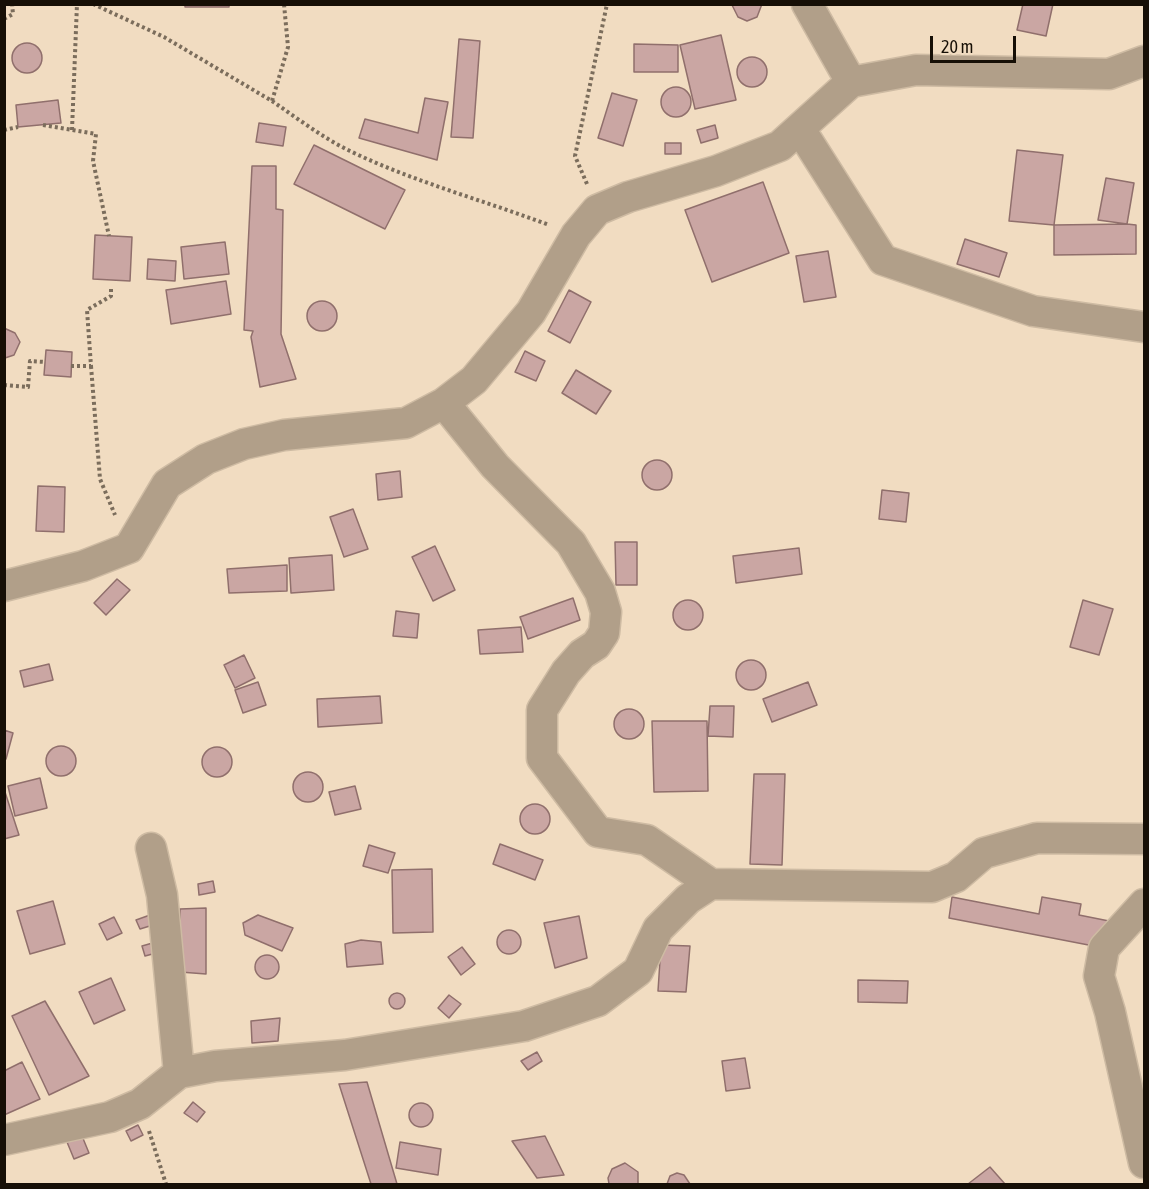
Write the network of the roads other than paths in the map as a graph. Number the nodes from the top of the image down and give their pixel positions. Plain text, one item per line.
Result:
1 (807, 4) edge
2 (1144, 61) edge
3 (850, 82) junction
4 (800, 129) junction
5 (1144, 327) edge
6 (444, 404) junction
7 (4, 586) edge
8 (1144, 839) edge
9 (151, 848) dead end
10 (711, 884) junction
11 (1144, 904) edge
12 (179, 1073) junction
13 (4, 1140) edge
14 (1144, 1163) edge

1 - 3 street
2 - 3 street
3 - 4 street
4 - 5 street
4 - 6 street
6 - 7 street
6 - 10 street
8 - 10 street
9 - 12 street
10 - 12 street
11 - 14 street
12 - 13 street

